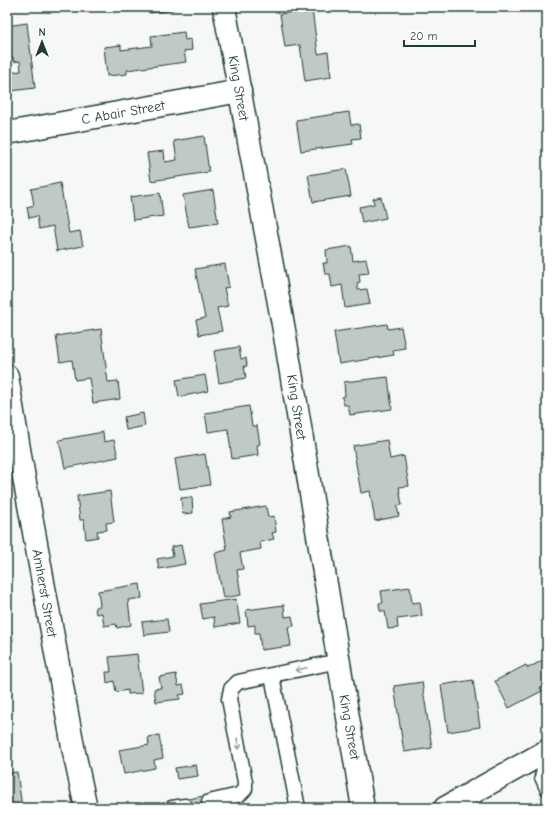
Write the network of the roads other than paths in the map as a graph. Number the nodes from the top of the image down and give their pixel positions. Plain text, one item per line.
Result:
1 (224, 7) edge
2 (240, 91) junction
3 (7, 133) edge
4 (7, 376) edge
5 (339, 661) junction
6 (272, 676) junction
7 (545, 757) edge
8 (547, 788) edge
9 (209, 802) dead end
10 (86, 808) edge
11 (298, 808) edge
12 (363, 808) edge
13 (445, 808) edge

1 - 2 street, King Street
2 - 3 street, C Abair Street
2 - 5 street, King Street
4 - 10 street, Amherst Street
5 -> 6 lane
5 - 12 street, King Street
6 -> 9 lane
6 - 11 lane
7 - 8 lane
7 - 13 street

